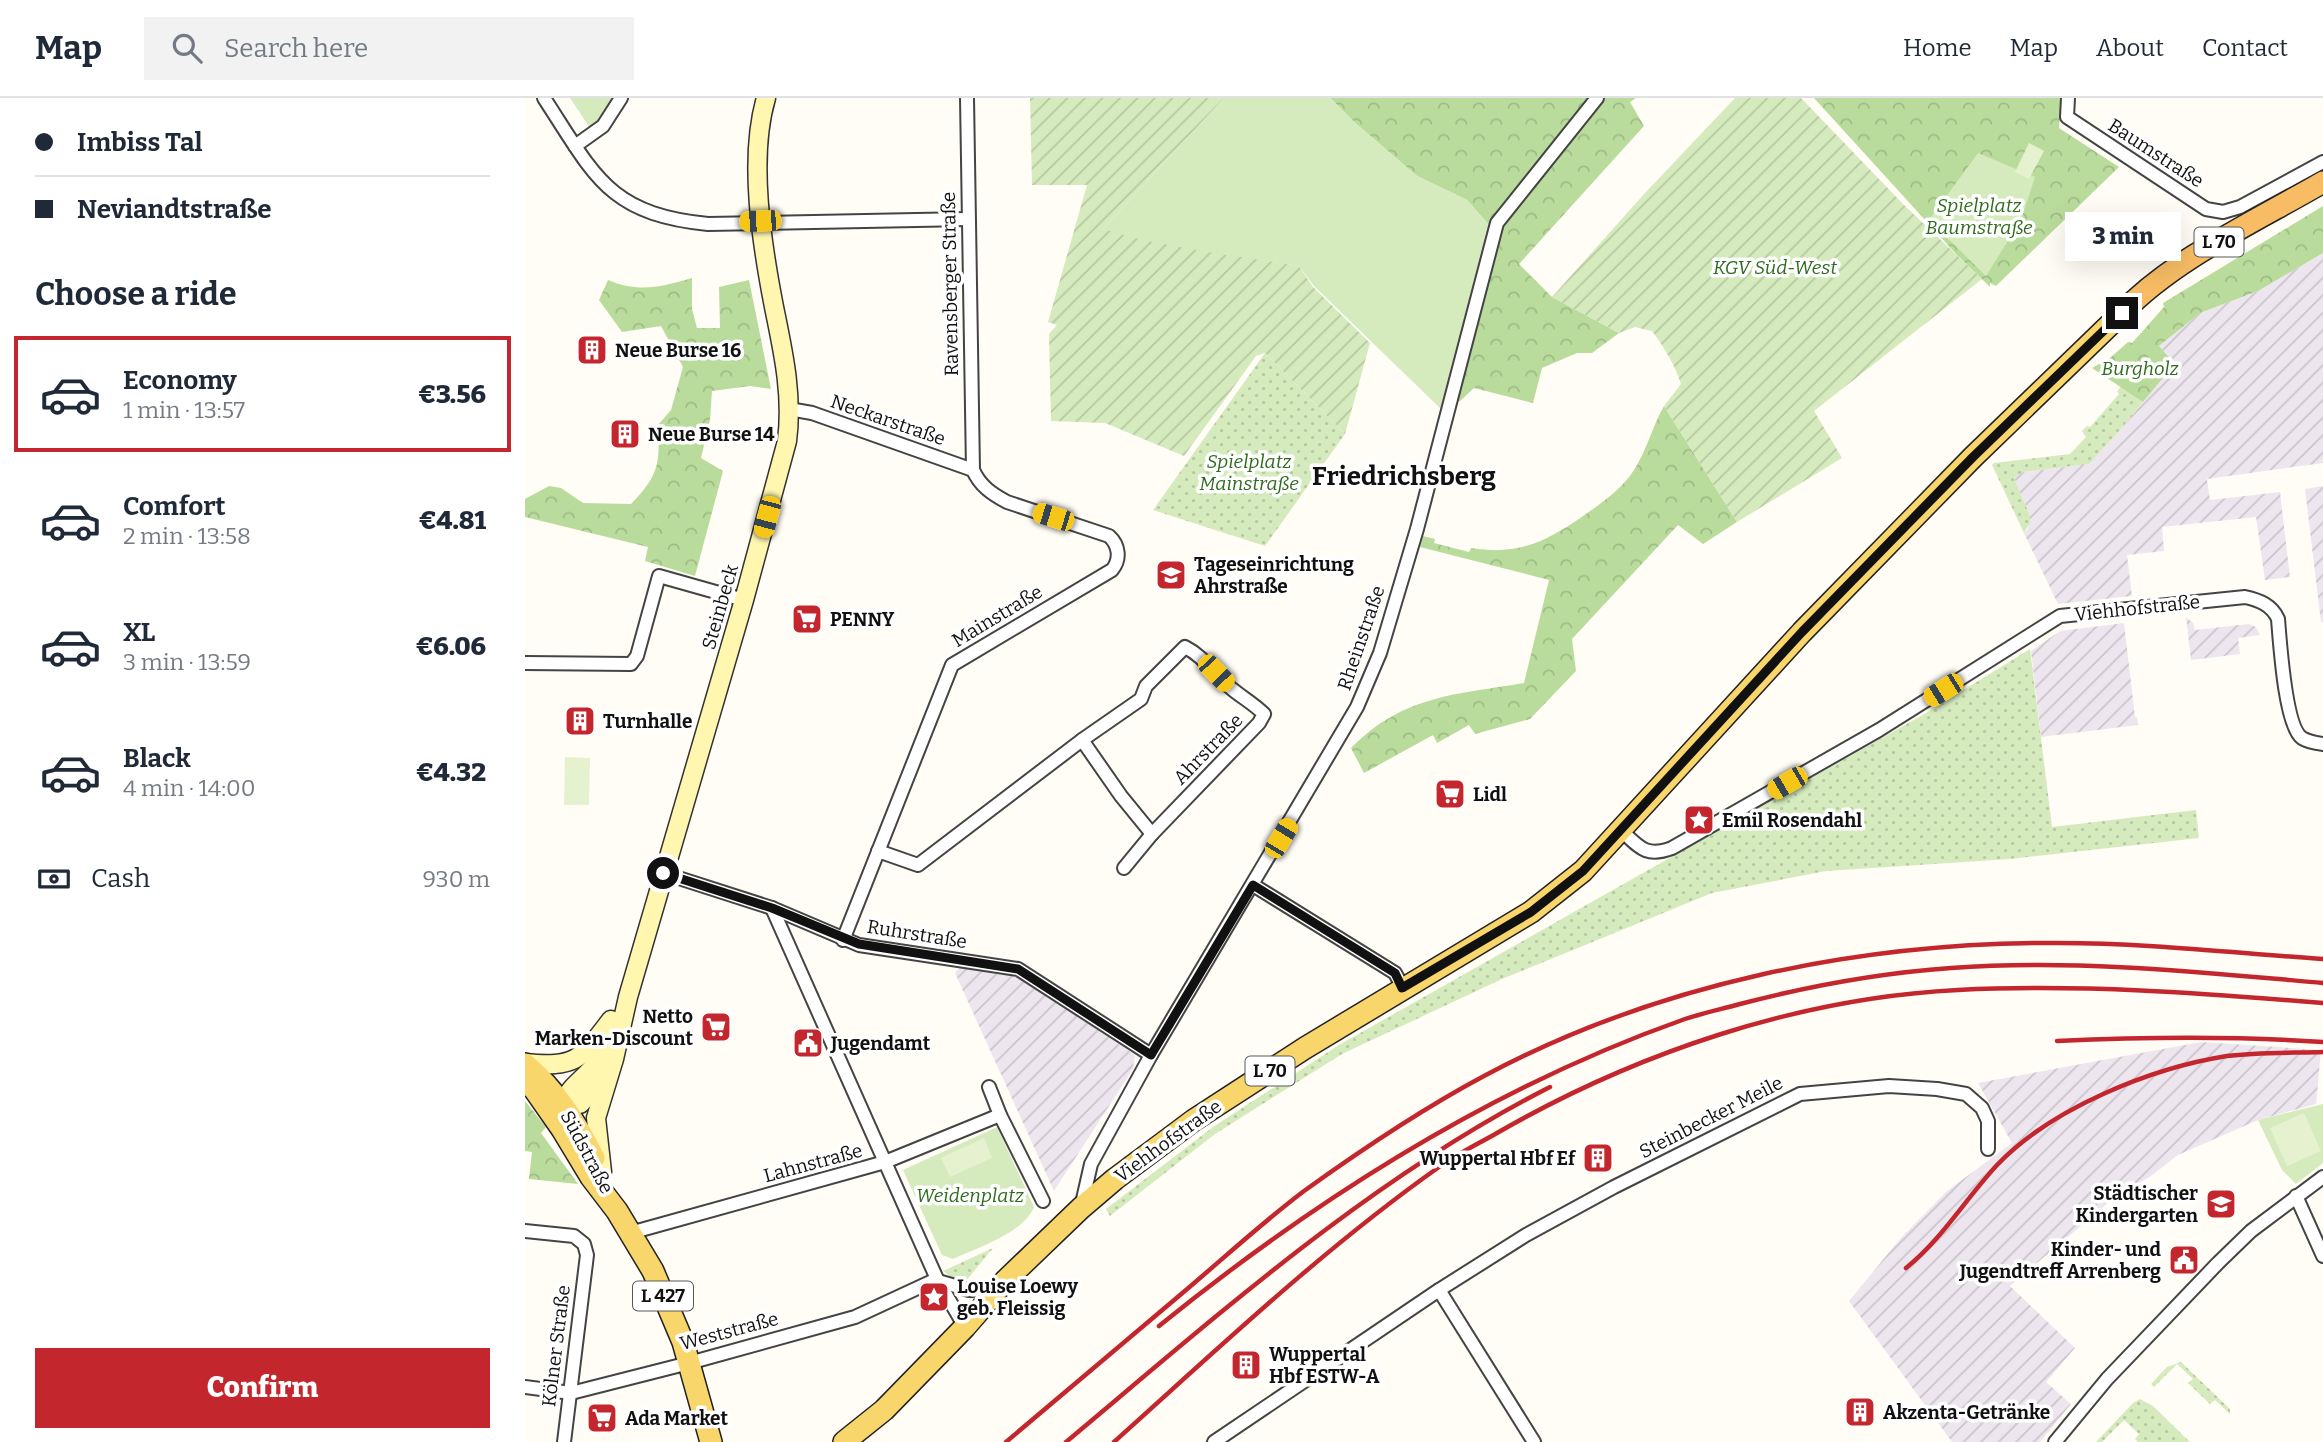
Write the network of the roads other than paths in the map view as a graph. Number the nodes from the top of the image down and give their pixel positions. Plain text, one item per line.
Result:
1 (544, 98) edge
2 (621, 98) edge
3 (766, 98) edge
4 (967, 98) edge
5 (1597, 98) edge
6 (2068, 98) edge
7 (575, 146) junction
8 (2323, 162) edge
9 (2323, 182) edge
10 (2323, 197) edge
11 (968, 219) junction
12 (760, 221) junction
13 (2122, 313) junction
14 (789, 408) junction
15 (973, 470) junction
16 (744, 600) junction
17 (525, 663) edge
18 (1082, 740) junction
19 (2323, 744) edge
20 (1621, 830) junction
21 (1152, 834) junction
22 (878, 851) junction
23 (1124, 867) dead end
24 (663, 873) junction
25 (1253, 885) junction
26 (772, 908) junction
27 (843, 940) junction
28 (1402, 988) junction
29 (628, 997) junction
30 (1151, 1055) junction
31 (614, 1059) junction
32 (525, 1063) edge
33 (529, 1085) edge
34 (989, 1087) dead end
35 (563, 1105) junction
36 (1000, 1115) junction
37 (562, 1129) junction
38 (1988, 1149) dead end
39 (885, 1163) junction
40 (601, 1172) junction
41 (2323, 1177) edge
42 (2296, 1196) junction
43 (1043, 1201) dead end
44 (1081, 1208) junction
45 (617, 1212) junction
46 (525, 1230) edge
47 (630, 1233) junction
48 (2323, 1256) edge
49 (937, 1280) junction
50 (1440, 1290) junction
51 (996, 1291) junction
52 (965, 1327) junction
53 (689, 1363) junction
54 (525, 1387) edge
55 (571, 1392) junction
56 (564, 1442) edge
57 (711, 1442) edge
58 (844, 1442) edge
59 (1214, 1442) edge
60 (1534, 1442) edge
61 (2055, 1442) edge

1 - 7 street
2 - 7 street
3 - 12 main road, Steinbeck
4 - 11 street, Ravensberger Straße
5 - 25 street, Rheinstraße
6 - 8 street, Baumstraße
7 - 12 street
9 - 13 highway, L 70
10 - 13 highway, L 70
11 - 12 street
11 - 15 street, Ravensberger Straße
12 - 14 main road, Steinbeck
13 - 20 main road, L 70
14 - 15 street, Neckarstraße
14 - 16 main road, Steinbeck
15 - 22 street, Mainstraße
16 - 17 street
16 - 24 main road, Steinbeck
18 - 21 street
18 - 21 street, Ahrstraße
18 - 22 street, Ahrstraße
19 - 20 street, Viehhofstraße
20 - 28 main road, Viehhofstraße / L 70
21 - 23 street, Ahrstraße
22 - 27 street, Mainstraße
24 - 26 street, Ruhrstraße
24 - 29 main road, Steinbeck
25 - 28 street
25 - 30 street, Rheinstraße
26 - 27 street, Ruhrstraße
26 - 39 street
27 - 30 street, Ruhrstraße
28 - 44 main road, Viehhofstraße / L 70
29 - 31 main road
29 - 32 main road
29 - 35 main road
30 - 44 street, Rheinstraße
31 - 35 main road
31 - 40 main road
32 - 35 main road, Südstraße
33 - 35 main road
33 - 37 main road, Südstraße
34 - 36 street
35 - 37 main road
35 - 40 main road, Südstraße / L 427
36 - 39 street, Lahnstraße
36 - 43 street
37 - 45 main road, Südstraße / L 427
38 - 50 street, Steinbecker Meile
39 - 47 street, Lahnstraße
39 - 49 street
40 - 45 main road, Südstraße / L 427
41 - 42 street
42 - 48 street
42 - 61 street
44 - 51 main road, Viehhofstraße / L 70
45 - 47 main road, Südstraße / L 427
46 - 55 street, Kölner Straße
47 - 53 main road, Südstraße / L 427
49 - 51 street
49 - 52 street
49 - 53 street, Weststraße
50 - 59 street, Steinbecker Meile
50 - 60 street
51 - 52 main road, Viehhofstraße / L 70
52 - 58 main road, Viehhofstraße / L 70
53 - 55 street, Weststraße
53 - 57 main road, Südstraße / L 427
54 - 55 street, Weststraße
55 - 56 street, Kölner Straße

